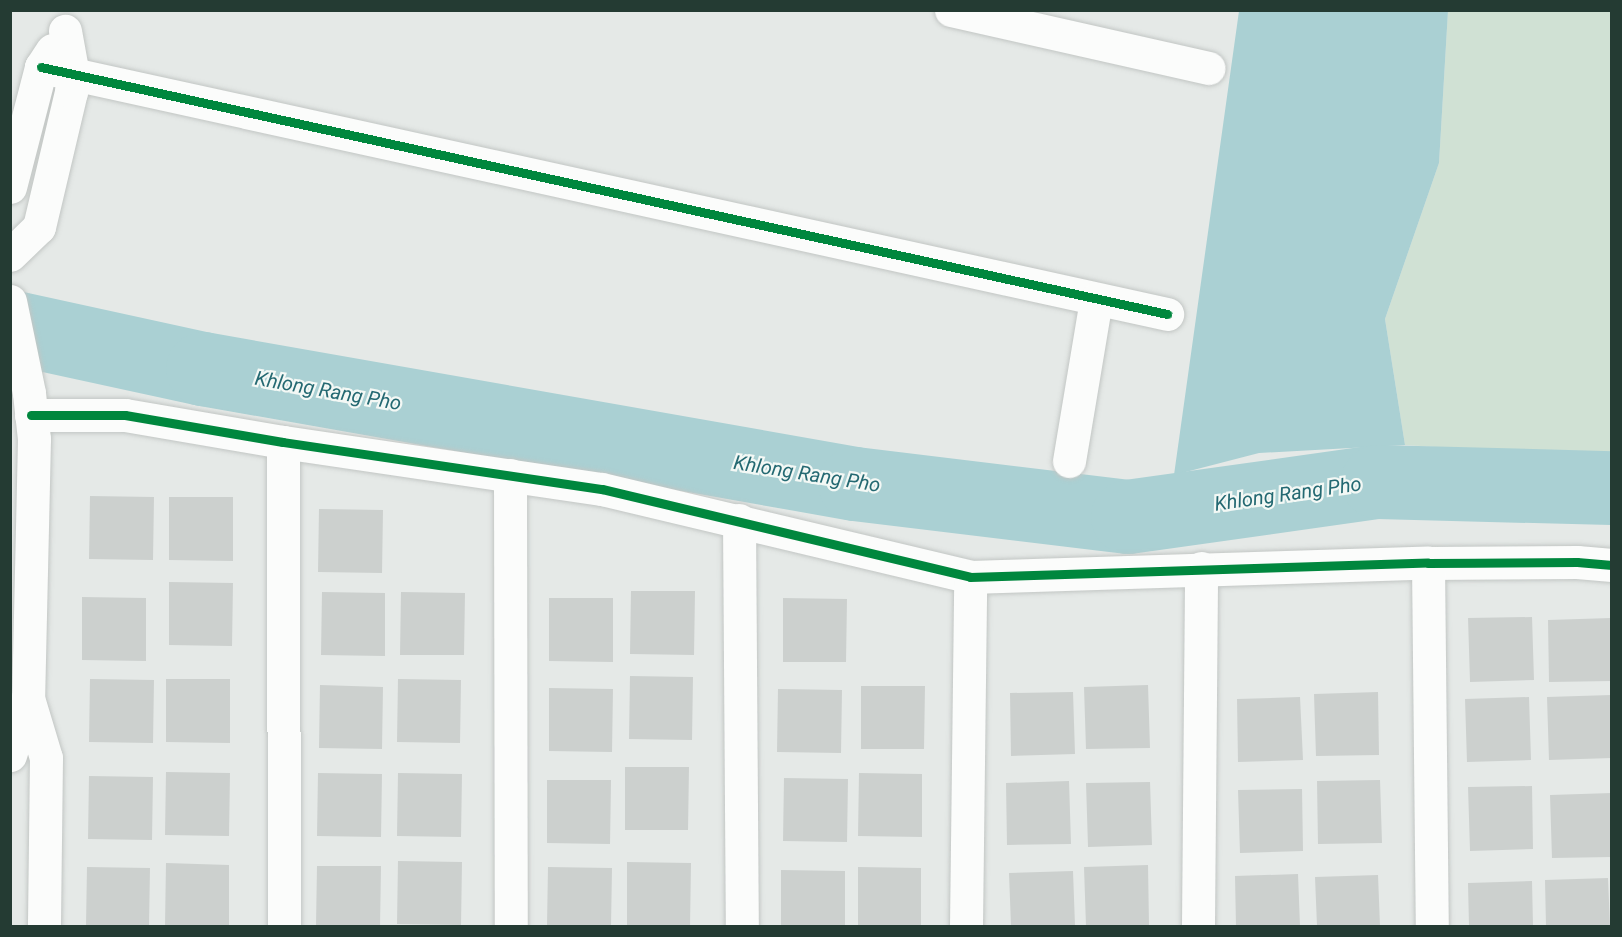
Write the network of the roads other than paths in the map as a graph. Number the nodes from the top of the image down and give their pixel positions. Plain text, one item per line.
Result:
1 (951, 10) edge
2 (67, 21) edge
3 (41, 67) junction
4 (1209, 68) dead end
5 (73, 75) junction
6 (10, 187) edge
7 (10, 255) edge
8 (1096, 299) junction
9 (10, 301) edge
10 (1167, 314) dead end
11 (30, 404) junction
12 (283, 442) junction
13 (1070, 461) dead end
14 (510, 475) junction
15 (739, 520) junction
16 (22, 528) edge
17 (1428, 564) junction
18 (1611, 565) edge
19 (1201, 568) junction
20 (970, 577) junction
21 (28, 698) junction
22 (10, 756) edge
23 (46, 758) junction
24 (44, 927) edge
25 (284, 927) edge
26 (512, 927) edge
27 (742, 927) edge
28 (966, 927) edge
29 (1198, 927) edge
30 (1432, 927) edge

1 - 4 street
2 - 3 street
2 - 5 street
3 - 5 street
3 - 6 street
5 - 7 street
5 - 8 street
8 - 10 street
8 - 13 street
9 - 11 street
11 - 12 street
11 - 16 street
12 - 14 street
12 - 25 street
14 - 15 street
14 - 26 street
15 - 20 street
15 - 27 street
16 - 21 street
17 - 18 street
17 - 19 street
17 - 30 street
19 - 20 street
19 - 29 street
20 - 28 street
21 - 22 street
21 - 23 street
22 - 23 street
23 - 24 street

